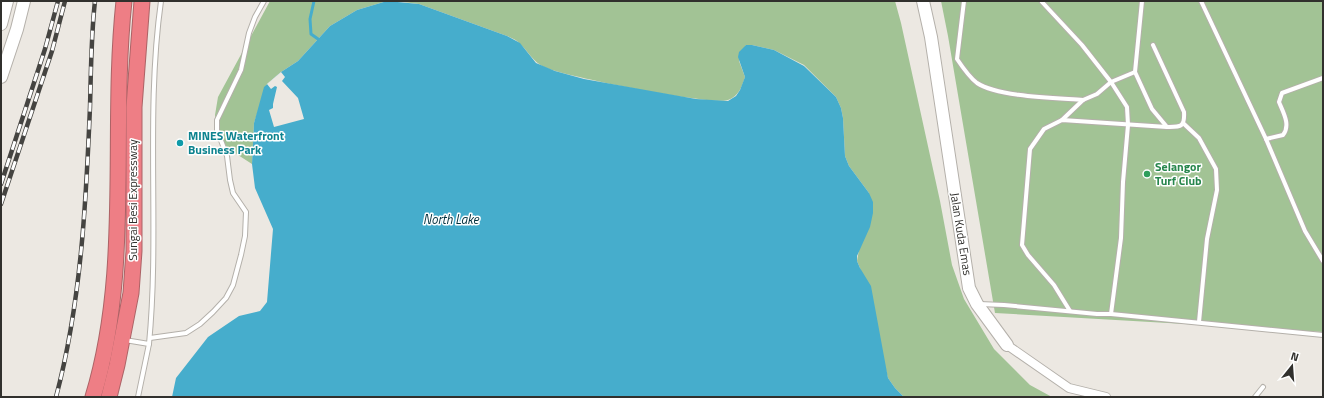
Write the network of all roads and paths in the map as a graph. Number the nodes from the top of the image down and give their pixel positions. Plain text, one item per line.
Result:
1 (7, 1) edge
2 (24, 1) edge
3 (124, 1) edge
4 (142, 1) edge
5 (161, 1) edge
6 (264, 1) edge
7 (923, 1) edge
8 (964, 1) edge
9 (1142, 1) edge
10 (1201, 1) edge
11 (1042, 2) edge
12 (1, 24) edge
13 (1153, 45) dead end
14 (1135, 72) junction
15 (1, 77) edge
16 (1323, 78) edge
17 (1111, 82) junction
18 (1082, 100) junction
19 (1062, 120) junction
20 (1183, 123) junction
21 (1128, 125) junction
22 (1167, 127) junction
23 (1266, 139) junction
24 (1323, 261) edge
25 (977, 304) junction
26 (1070, 311) junction
27 (1111, 314) junction
28 (1199, 322) junction
29 (1323, 335) edge
30 (150, 338) junction
31 (122, 340) junction
32 (149, 344) junction
33 (1007, 345) joint
34 (1263, 387) dead end
35 (93, 397) edge
36 (109, 397) edge
37 (138, 397) edge
38 (1106, 397) edge
39 (1255, 397) edge

1 - 12 street
2 - 15 street
3 - 35 highway, Sungai Besi Expressway
4 - 31 highway, Sungai Besi Expressway
5 - 30 lane
6 - 30 lane
7 - 25 street, Jalan Kuda Emas
8 - 18 lane
9 - 14 lane
10 - 23 lane
11 - 17 lane
13 - 20 lane
14 - 17 lane
14 - 22 lane
16 - 23 lane
17 - 18 lane
17 - 21 lane
18 - 19 lane
19 - 21 lane
19 - 26 lane
20 - 22 lane
20 - 28 lane
21 - 22 lane
21 - 27 lane
23 - 24 lane
25 - 26 lane
25 - 33 street, Jalan Kuda Emas
26 - 27 lane
27 - 28 lane
28 - 29 lane
30 - 32 lane
31 - 32 lane
31 - 36 highway, Sungai Besi Expressway
32 - 37 lane
33 - 38 street, Jalan Kuda Emas
34 - 39 lane

